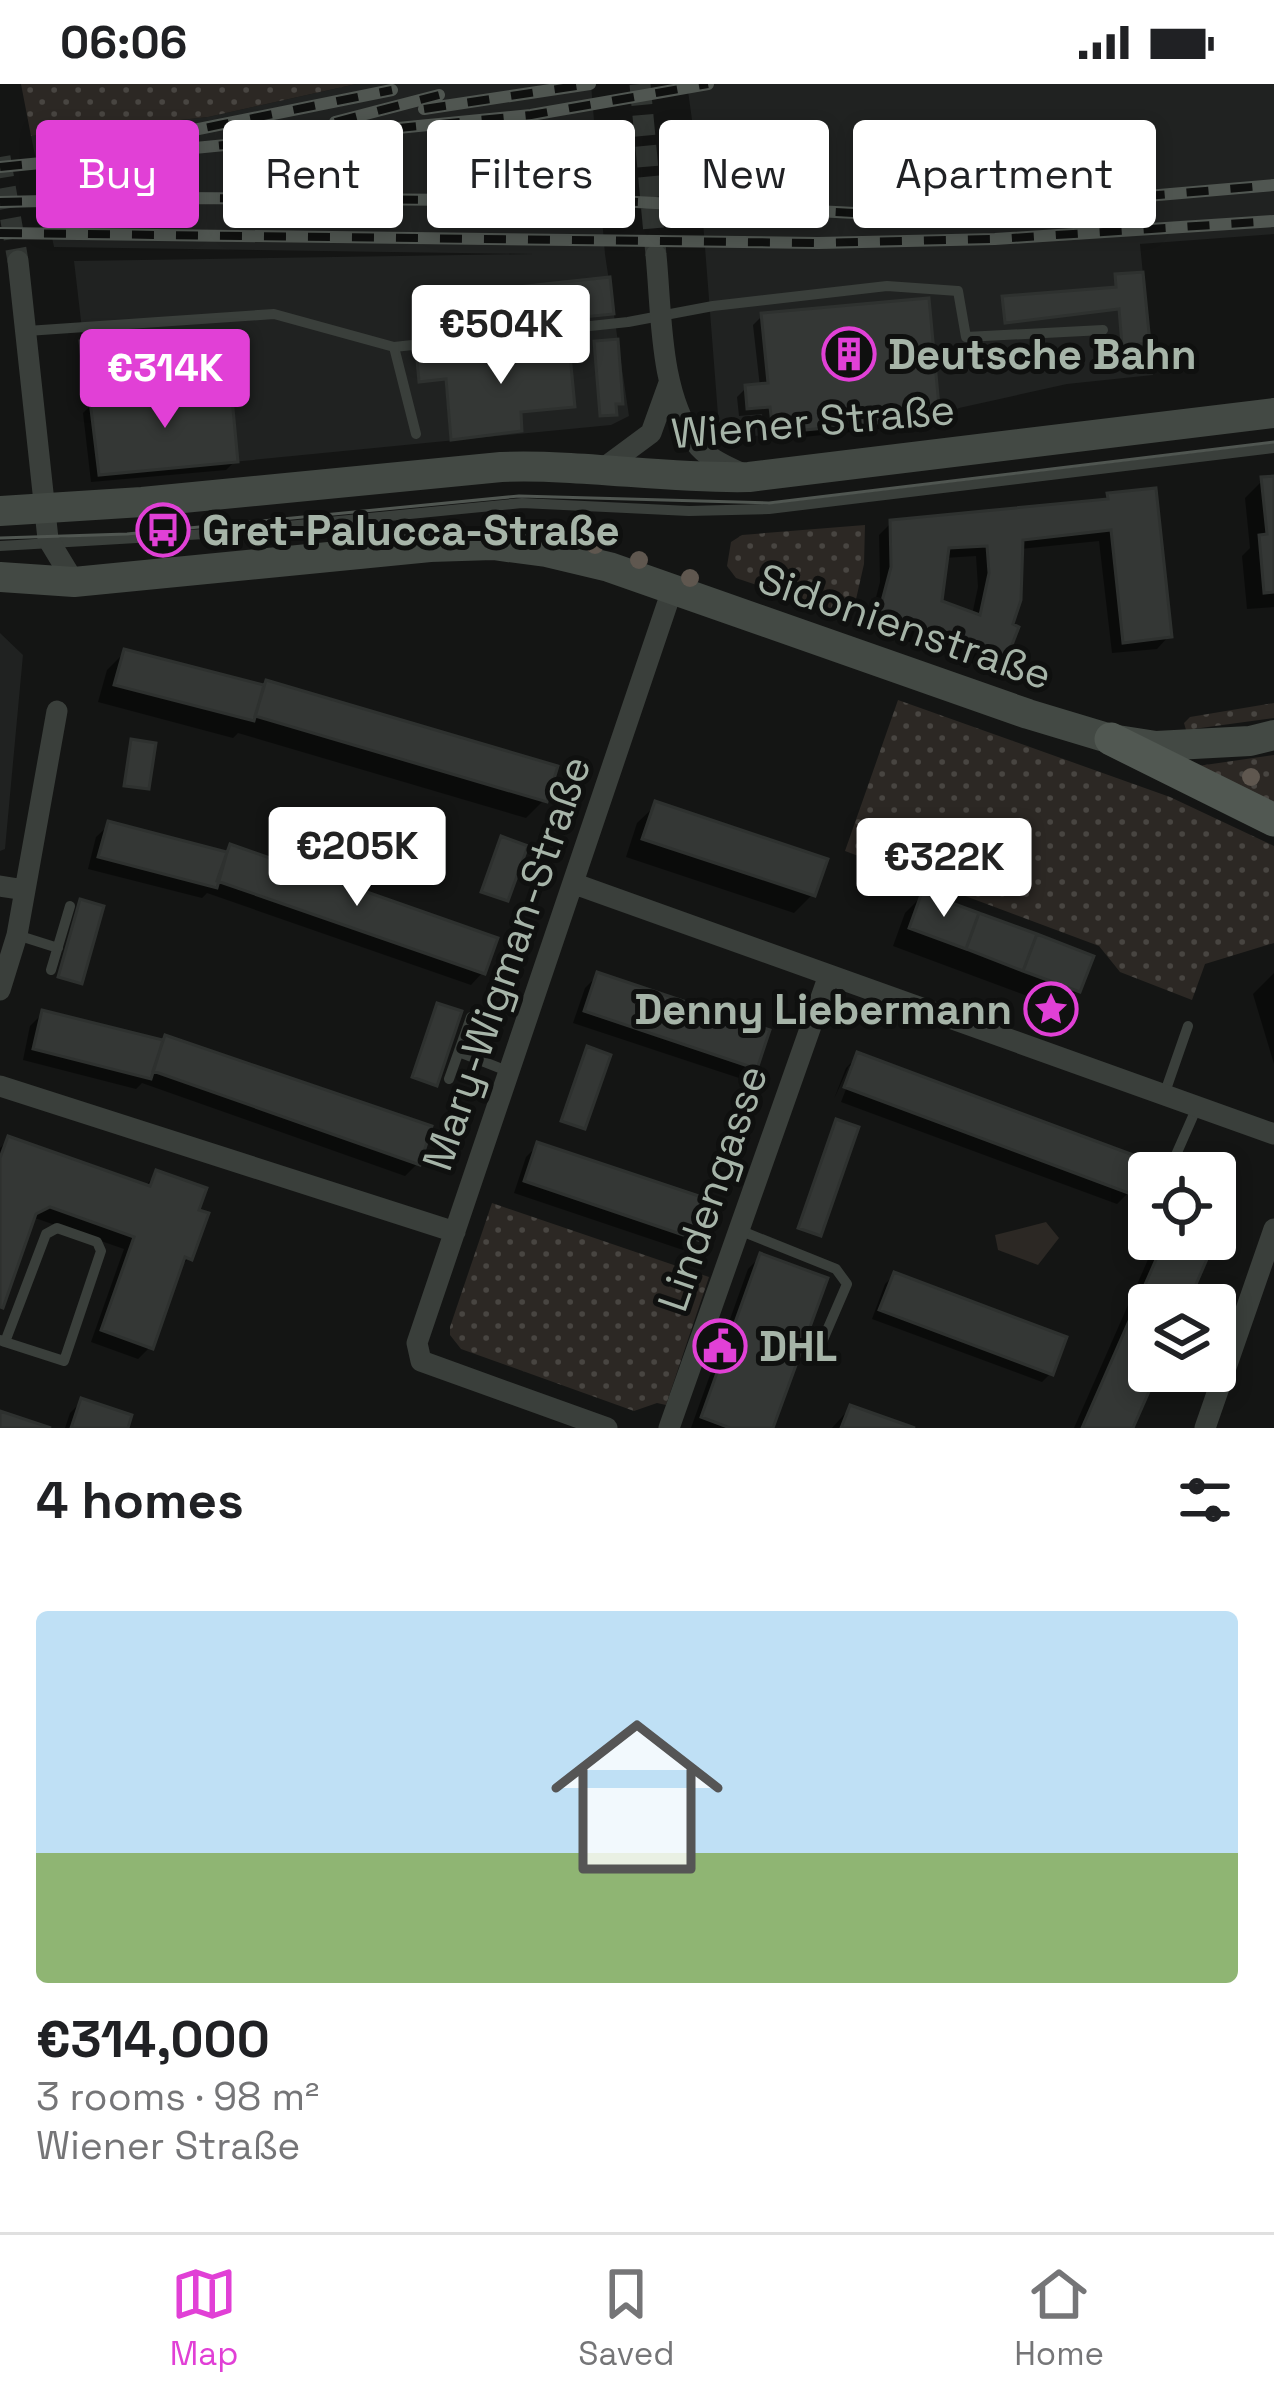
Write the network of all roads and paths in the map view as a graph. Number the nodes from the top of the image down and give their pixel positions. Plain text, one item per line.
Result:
1 (656, 255) tunnel mouth
2 (18, 260) tunnel mouth
3 (662, 316) junction
4 (1103, 330) dead end
5 (27, 331) junction
6 (394, 347) junction
7 (669, 382) junction
8 (1274, 413) edge
9 (416, 434) dead end
10 (1274, 448) edge
11 (601, 470) junction
12 (749, 477) junction
13 (43, 507) junction
14 (0, 511) edge
15 (0, 546) edge
16 (52, 546) junction
17 (0, 577) edge
18 (74, 582) junction
19 (672, 590) junction
20 (57, 711) dead end
21 (1274, 735) edge
22 (1112, 739) junction
23 (1274, 820) edge
24 (574, 884) junction
25 (0, 886) edge
26 (25, 890) junction
27 (70, 905) dead end
28 (16, 935) junction
29 (58, 948) junction
30 (51, 970) dead end
31 (829, 975) junction
32 (0, 990) edge
33 (471, 1017) dead end
34 (1188, 1026) dead end
35 (459, 1052) junction
36 (510, 1072) junction
37 (448, 1078) dead end
38 (0, 1086) edge
39 (1164, 1095) junction
40 (1197, 1107) junction
41 (1274, 1134) edge
42 (1177, 1152) edge
43 (739, 1230) junction
44 (455, 1232) junction
45 (1272, 1242) edge
46 (2, 1341) edge
47 (819, 1349) dead end
48 (607, 1428) edge
49 (669, 1428) edge
50 (1205, 1428) edge

1 - 3 street
2 - 5 street
3 - 4 lane
3 - 6 lane
3 - 7 street
5 - 6 lane
5 - 13 street
6 - 9 lane
7 - 11 street
7 - 12 street
8 - 12 main road, Wiener Straße
10 - 16 lane
11 - 12 main road, Wiener Straße
11 - 13 main road, Wiener Straße
13 - 14 main road, Wiener Straße
13 - 16 street
15 - 16 lane
16 - 18 street
17 - 18 main road
18 - 19 main road
19 - 22 main road, Sidonienstraße
19 - 24 street, Mary-Wigman-Straße
20 - 26 street
21 - 22 main road, Sidonienstraße
22 - 23 main road
24 - 31 street
24 - 36 street, Mary-Wigman-Straße
25 - 26 street
26 - 28 street
27 - 29 lane
28 - 29 lane
28 - 32 street
29 - 30 lane
31 - 39 street
31 - 43 street, Lindengasse
33 - 35 lane
34 - 39 lane
35 - 36 lane
35 - 37 lane
36 - 44 street, Mary-Wigman-Straße
38 - 44 street
39 - 40 street
40 - 41 street
40 - 42 lane
43 - 47 lane
43 - 49 street, Lindengasse
44 - 48 street, Mary-Wigman-Straße
45 - 50 street
46 - 46 lane

